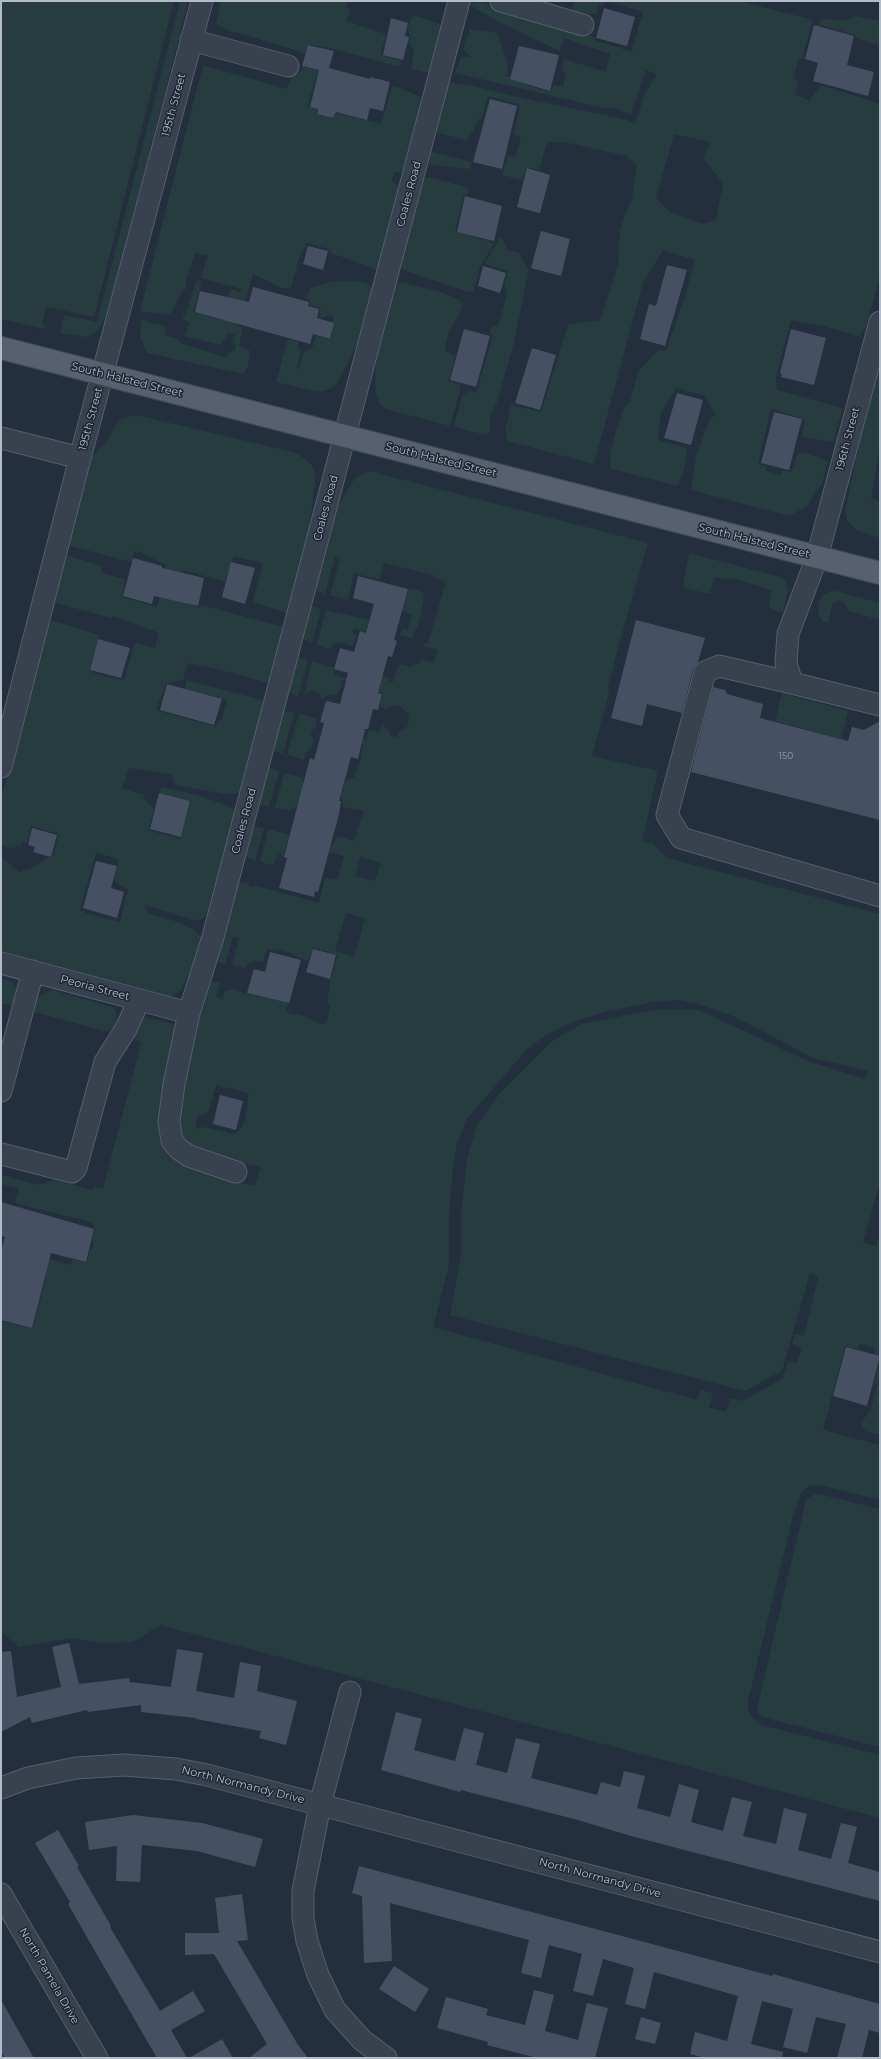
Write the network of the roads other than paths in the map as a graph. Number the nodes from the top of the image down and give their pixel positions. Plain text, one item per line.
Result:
1 (202, 1) edge
2 (459, 1) edge
3 (501, 1) edge
4 (583, 25) dead end
5 (191, 40) junction
6 (288, 66) dead end
7 (880, 322) edge
8 (1, 348) edge
9 (103, 374) junction
10 (345, 436) junction
11 (1, 438) edge
12 (80, 458) junction
13 (817, 557) junction
14 (880, 573) edge
15 (792, 683) junction
16 (880, 704) edge
17 (1, 767) edge
18 (880, 896) edge
19 (1, 963) edge
20 (34, 971) junction
21 (139, 1000) junction
22 (189, 1013) junction
23 (1, 1091) edge
24 (1, 1154) edge
25 (236, 1172) dead end
26 (350, 1692) dead end
27 (1, 1788) edge
28 (320, 1805) junction
29 (1, 1894) edge
30 (880, 1952) edge
31 (97, 2058) edge
32 (386, 2058) edge

1 - 5 street, 195th Street
2 - 10 street, Coales Road
3 - 4 street
5 - 6 street
5 - 9 street, 195th Street
7 - 13 street, 196th Street
8 - 9 main road, South Halsted Street
9 - 10 main road, South Halsted Street
9 - 12 street, 195th Street
10 - 13 main road, South Halsted Street
10 - 22 street, Coales Road
11 - 12 street
12 - 17 street, 195th Street
13 - 14 main road, South Halsted Street
13 - 15 street, 196th Street
15 - 16 street
15 - 18 street
19 - 20 street, Peoria Street
20 - 21 street, Peoria Street
20 - 23 street
21 - 22 street, Peoria Street
21 - 24 street
22 - 25 street, Coales Road
26 - 28 street
27 - 28 street, North Normandy Drive
28 - 30 street, North Normandy Drive
28 - 32 street
29 - 31 street, North Pamela Drive

